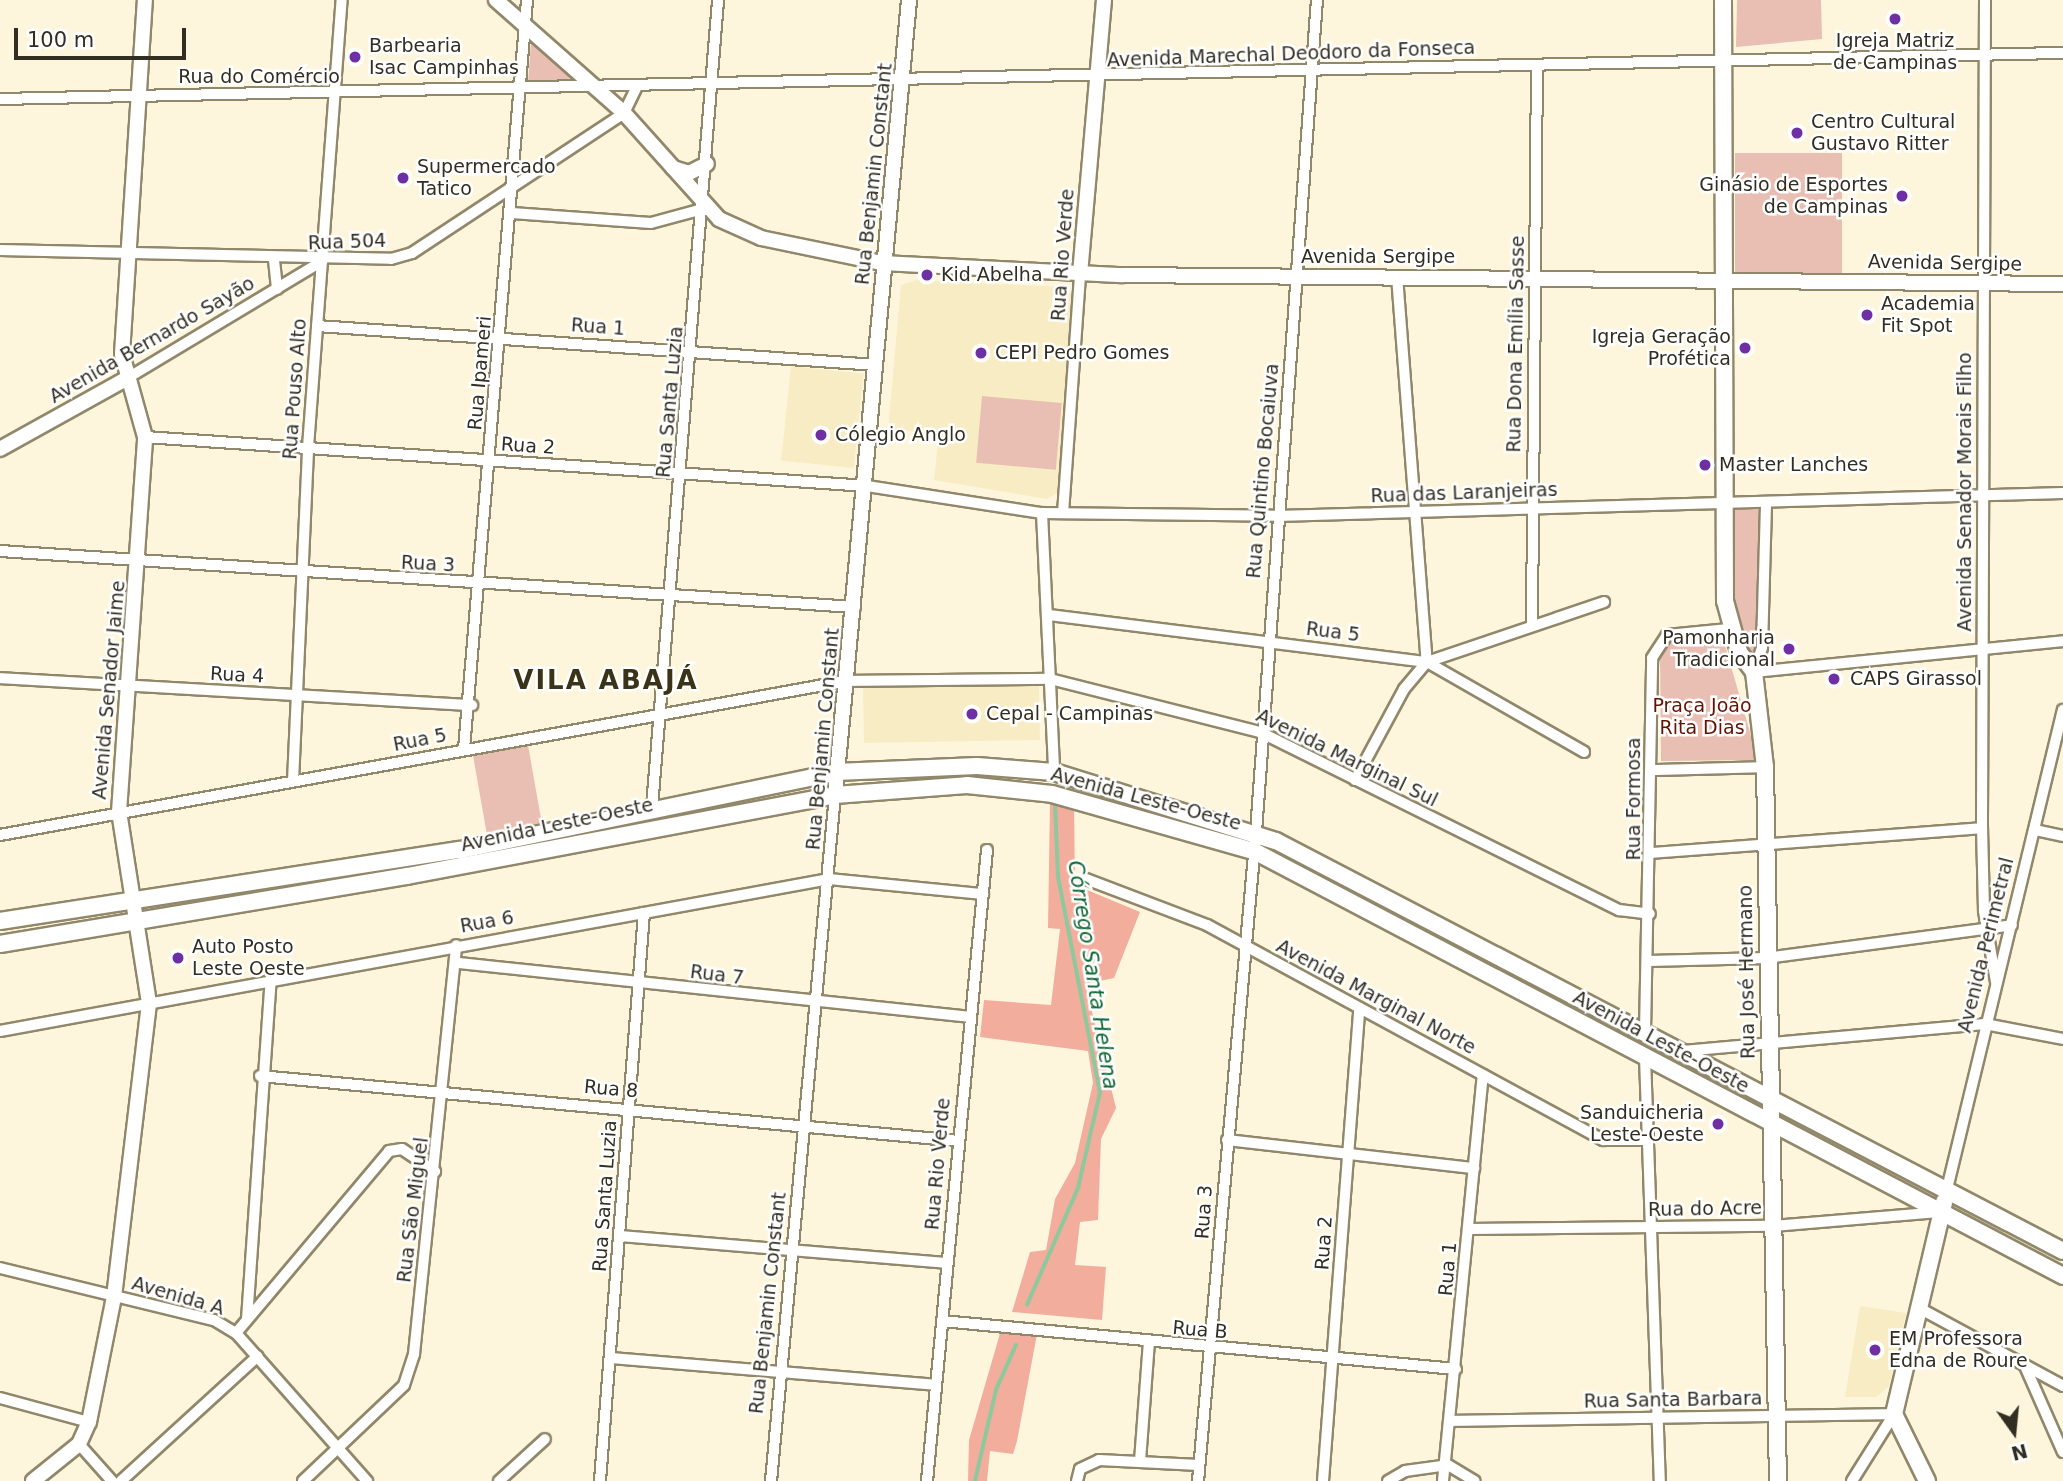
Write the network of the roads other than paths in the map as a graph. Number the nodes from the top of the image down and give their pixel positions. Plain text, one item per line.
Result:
1 (145, 0) edge
2 (342, 0) edge
3 (496, 0) edge
4 (527, 0) edge
5 (718, 0) edge
6 (909, 0) edge
7 (1104, 0) edge
8 (1317, 0) edge
9 (1723, 0) edge
10 (1984, 0) edge
11 (525, 25) junction
12 (2063, 54) edge
13 (1985, 55) junction
14 (1723, 62) junction
15 (1537, 65) junction
16 (1311, 69) junction
17 (1096, 77) junction
18 (903, 82) junction
19 (711, 86) junction
20 (598, 88) junction
21 (636, 88) junction
22 (519, 89) junction
23 (335, 94) junction
24 (138, 96) junction
25 (0, 99) edge
26 (624, 113) junction
27 (707, 164) junction
28 (673, 168) junction
29 (514, 185) junction
30 (703, 209) junction
31 (512, 213) junction
32 (0, 250) edge
33 (128, 256) junction
34 (274, 260) junction
35 (322, 261) junction
36 (882, 263) junction
37 (1080, 274) junction
38 (1296, 275) junction
39 (1397, 276) junction
40 (1535, 277) junction
41 (1724, 278) junction
42 (1983, 283) junction
43 (2063, 284) edge
44 (277, 289) junction
45 (317, 326) junction
46 (500, 338) junction
47 (692, 352) junction
48 (876, 365) junction
49 (126, 379) junction
50 (145, 437) junction
51 (308, 447) junction
52 (0, 449) edge
53 (490, 461) junction
54 (681, 473) junction
55 (867, 486) junction
56 (2063, 493) edge
57 (1982, 495) junction
58 (1766, 502) junction
59 (1725, 503) junction
60 (1532, 508) junction
61 (1415, 512) junction
62 (1042, 513) junction
63 (1063, 513) junction
64 (1277, 516) junction
65 (0, 551) edge
66 (138, 564) junction
67 (300, 573) junction
68 (481, 584) junction
69 (672, 596) junction
70 (1604, 602) dead end
71 (855, 607) junction
72 (1049, 615) junction
73 (1532, 622) junction
74 (1729, 629) junction
75 (2063, 641) edge
76 (1267, 642) junction
77 (1983, 650) junction
78 (1427, 662) junction
79 (1754, 672) junction
80 (0, 678) edge
81 (1050, 679) junction
82 (846, 681) junction
83 (132, 686) junction
84 (296, 695) junction
85 (472, 705) junction
86 (2063, 709) edge
87 (663, 715) junction
88 (1261, 732) junction
89 (464, 749) junction
90 (1584, 752) dead end
91 (1765, 767) junction
92 (1652, 769) junction
93 (836, 772) junction
94 (1054, 772) junction
95 (1355, 780) junction
96 (293, 781) junction
97 (835, 795) junction
98 (652, 807) junction
99 (119, 812) junction
100 (1982, 828) junction
101 (2035, 830) junction
102 (1256, 832) junction
103 (0, 835) edge
104 (2063, 836) edge
105 (1766, 848) junction
106 (987, 850) dead end
107 (1254, 851) junction
108 (1651, 853) junction
109 (829, 878) junction
110 (1086, 879) dead end
111 (983, 894) junction
112 (135, 898) junction
113 (644, 913) junction
114 (1650, 914) junction
115 (138, 920) junction
116 (0, 921) edge
117 (2012, 925) junction
118 (1986, 931) junction
119 (0, 944) edge
120 (456, 945) junction
121 (1242, 945) junction
122 (1766, 958) junction
123 (1649, 961) junction
124 (459, 963) junction
125 (271, 977) junction
126 (1996, 982) junction
127 (638, 984) junction
128 (149, 1003) junction
129 (817, 1004) junction
130 (1359, 1008) junction
131 (971, 1017) junction
132 (1985, 1024) junction
133 (0, 1031) edge
134 (1645, 1032) junction
135 (2063, 1039) edge
136 (1769, 1043) junction
137 (1683, 1051) junction
138 (1645, 1057) junction
139 (1483, 1075) junction
140 (260, 1076) junction
141 (444, 1092) junction
142 (1770, 1096) junction
143 (629, 1108) junction
144 (805, 1124) junction
145 (1770, 1126) junction
146 (1227, 1140) junction
147 (1648, 1140) junction
148 (959, 1141) junction
149 (1348, 1154) junction
150 (1474, 1168) junction
151 (435, 1171) junction
152 (1947, 1189) junction
153 (1941, 1212) junction
154 (1773, 1226) junction
155 (1652, 1227) junction
156 (1469, 1229) junction
157 (619, 1236) junction
158 (793, 1250) junction
159 (2063, 1251) edge
160 (947, 1263) junction
161 (0, 1268) edge
162 (2063, 1276) edge
163 (114, 1297) junction
164 (1919, 1308) junction
165 (247, 1319) junction
166 (942, 1321) junction
167 (236, 1333) junction
168 (1149, 1342) junction
169 (1211, 1349) junction
170 (258, 1356) junction
171 (610, 1358) junction
172 (1333, 1359) junction
173 (2025, 1366) junction
174 (1456, 1369) junction
175 (781, 1373) junction
176 (936, 1385) junction
177 (2063, 1386) edge
178 (0, 1398) edge
179 (1895, 1414) junction
180 (1778, 1416) junction
181 (1660, 1418) junction
182 (89, 1422) junction
183 (1451, 1422) junction
184 (545, 1439) dead end
185 (79, 1444) junction
186 (338, 1450) junction
187 (2063, 1452) edge
188 (1140, 1461) junction
189 (1199, 1465) junction
190 (1448, 1465) junction
191 (33, 1481) edge
192 (112, 1481) edge
193 (121, 1481) edge
194 (303, 1481) edge
195 (367, 1481) edge
196 (499, 1481) edge
197 (600, 1481) edge
198 (771, 1481) edge
199 (927, 1481) edge
200 (1077, 1481) edge
201 (1198, 1481) edge
202 (1323, 1481) edge
203 (1388, 1481) edge
204 (1443, 1481) edge
205 (1475, 1481) edge
206 (1660, 1481) edge
207 (1778, 1481) edge
208 (1852, 1481) edge
209 (1927, 1481) edge

1 - 24 street, Avenida Senador Jaime
2 - 23 street, Rua Pouso Alto
3 - 11 street
4 - 11 street, Rua Ipameri
5 - 19 street, Rua Santa Luzia
6 - 18 street, Rua Benjamin Constant
7 - 17 street, Rua Rio Verde
8 - 16 street, Rua Quintino Bocaiuva
9 - 14 main road, Rua José Hermano
10 - 13 street, Avenida Senador Morais Filho
11 - 20 street
11 - 22 street, Rua Ipameri
12 - 13 street, Avenida Marechal Deodoro da Fonseca
13 - 14 street, Avenida Marechal Deodoro da Fonseca
13 - 42 street, Avenida Senador Morais Filho
14 - 15 street, Avenida Marechal Deodoro da Fonseca
14 - 41 main road, Rua José Hermano
15 - 16 street, Avenida Marechal Deodoro da Fonseca
15 - 40 street, Rua Dona Emília Sasse
16 - 17 street, Avenida Marechal Deodoro da Fonseca
16 - 38 street, Rua Quintino Bocaiuva
17 - 18 street, Avenida Marechal Deodoro da Fonseca
17 - 37 street, Rua Rio Verde
18 - 19 street, Avenida Marechal Deodoro da Fonseca
18 - 36 street, Rua Benjamin Constant
19 - 21 street, Avenida Marechal Deodoro da Fonseca
19 - 27 street, Rua Santa Luzia
20 - 21 street, Avenida Marechal Deodoro da Fonseca
20 - 22 street, Avenida Marechal Deodoro da Fonseca
20 - 26 street
21 - 26 street
22 - 23 street, Rua do Comércio
22 - 29 street, Rua Ipameri
23 - 24 street, Rua do Comércio
23 - 35 street, Rua Pouso Alto
24 - 25 street, Rua do Comércio
24 - 33 street, Avenida Senador Jaime
26 - 28 street
26 - 29 street, Rua 504
27 - 28 street
27 - 30 street, Rua Santa Luzia
28 - 30 street
29 - 31 street, Rua Ipameri
29 - 35 street, Rua 504
30 - 31 street
30 - 36 street, Avenida Sergipe
30 - 47 street, Rua Santa Luzia
31 - 46 street, Rua Ipameri
32 - 33 street, Rua 504
33 - 34 street, Rua 504
33 - 49 street, Avenida Senador Jaime
34 - 35 street, Rua 504
34 - 44 street
35 - 44 street, Avenida Bernardo Sayão
35 - 45 street, Rua Pouso Alto
36 - 37 street, Avenida Sergipe
36 - 48 street, Rua Benjamin Constant
37 - 38 street, Avenida Sergipe
37 - 63 street, Rua Rio Verde
38 - 39 street, Avenida Sergipe
38 - 64 street, Rua Quintino Bocaiuva
39 - 40 street, Avenida Sergipe
39 - 61 street
40 - 41 street, Avenida Sergipe
40 - 60 street, Rua Dona Emília Sasse
41 - 42 street, Avenida Sergipe
41 - 59 main road, Rua José Hermano
42 - 43 street, Avenida Sergipe
42 - 57 street, Avenida Senador Morais Filho
44 - 49 street, Avenida Bernardo Sayão
45 - 46 street, Rua 1
45 - 51 street, Rua Pouso Alto
46 - 47 street, Rua 1
46 - 53 street, Rua Ipameri
47 - 48 street, Rua 1
47 - 54 street, Rua Santa Luzia
48 - 55 street, Rua Benjamin Constant
49 - 50 street, Avenida Senador Jaime
49 - 52 street, Avenida Bernardo Sayão
50 - 51 street, Rua 2
50 - 66 street, Avenida Senador Jaime
51 - 53 street, Rua 2
51 - 67 street, Rua Pouso Alto
53 - 54 street, Rua 2
53 - 68 street, Rua Ipameri
54 - 55 street, Rua 2
54 - 69 street, Rua Santa Luzia
55 - 62 street, Rua das Laranjeiras
55 - 71 street, Rua Benjamin Constant
56 - 57 street, Rua das Laranjeiras
57 - 58 street, Rua das Laranjeiras
57 - 77 street, Avenida Senador Morais Filho
58 - 59 street, Rua das Laranjeiras
58 - 79 street, Rua José Hermano
59 - 60 street, Rua das Laranjeiras
59 - 74 main road, Rua José Hermano
60 - 61 street, Rua das Laranjeiras
60 - 73 street, Rua Dona Emília Sasse
61 - 64 street, Rua das Laranjeiras
61 - 78 street
62 - 63 street, Rua das Laranjeiras
62 - 72 street
63 - 64 street, Rua das Laranjeiras
64 - 76 street, Rua Quintino Bocaiuva
65 - 66 street, Rua 3
66 - 67 street, Rua 3
66 - 83 street, Avenida Senador Jaime
67 - 68 street, Rua 3
67 - 84 street, Rua Pouso Alto
68 - 69 street, Rua 3
68 - 85 street, Rua Ipameri
69 - 71 street, Rua 3
69 - 87 street, Rua Santa Luzia
70 - 73 street, Rua 5
71 - 82 street, Rua Benjamin Constant
72 - 76 street, Rua 5
72 - 81 street
73 - 78 street, Rua 5
74 - 79 main road, Rua José Hermano
74 - 92 street, Rua Formosa
75 - 77 street
76 - 78 street, Rua 5
76 - 88 street, Rua Quintino Bocaiuva
77 - 79 street
77 - 100 street, Avenida Senador Morais Filho
78 - 90 street
78 - 95 street
79 - 91 main road, Rua José Hermano
80 - 83 street, Rua 4
81 - 82 street, Avenida Marginal Sul
81 - 88 street, Avenida Marginal Sul
81 - 94 street
82 - 87 street, Rua 5
82 - 93 street, Rua Benjamin Constant
83 - 84 street, Rua 4
83 - 99 street, Avenida Senador Jaime
84 - 85 street, Rua 4
84 - 96 street, Rua Pouso Alto
85 - 89 street, Rua Ipameri
86 - 101 street, Avenida Perimetral
87 - 89 street, Rua 5
87 - 98 street, Rua Santa Luzia
88 - 95 street, Avenida Marginal Sul
88 - 102 street, Rua Quintino Bocaiuva
89 - 96 street, Rua 5
91 - 92 street
91 - 105 main road, Rua José Hermano
92 - 108 street, Rua Formosa
93 - 94 main road, Avenida Leste-Oeste
93 - 97 street, Rua Benjamin Constant
93 - 98 main road, Avenida Leste-Oeste
94 - 102 main road, Avenida Leste-Oeste
95 - 114 street, Avenida Marginal Sul
96 - 99 street, Rua 5
97 - 107 main road, Avenida Leste-Oeste
97 - 109 street, Rua Benjamin Constant
97 - 115 main road, Avenida Leste-Oeste
98 - 112 main road, Avenida Leste-Oeste
99 - 103 street, Rua 5
99 - 112 street, Avenida Senador Jaime
100 - 105 street
100 - 118 street, Avenida Senador Morais Filho
101 - 104 street
101 - 117 street, Avenida Perimetral
102 - 107 street, Rua Quintino Bocaiuva
102 - 134 main road, Avenida Leste-Oeste
105 - 108 street
105 - 122 main road, Rua José Hermano
106 - 111 street, Rua Rio Verde
107 - 121 street, Rua Quintino Bocaiuva
107 - 138 main road, Avenida Leste-Oeste
108 - 114 street, Rua Formosa
109 - 111 street, Rua 6
109 - 113 street, Rua 6
109 - 129 street, Rua Benjamin Constant
110 - 121 street, Avenida Marginal Norte
111 - 131 street, Rua Rio Verde
112 - 115 street, Avenida Senador Jaime
112 - 116 main road, Avenida Leste-Oeste
113 - 120 street, Rua 6
113 - 127 street, Rua Santa Luzia
114 - 123 street, Rua Formosa
115 - 119 main road, Avenida Leste-Oeste
115 - 128 street, Avenida Senador Jaime
117 - 118 street
117 - 126 street, Avenida Perimetral
118 - 122 street
118 - 126 street, Avenida Senador Morais Filho
120 - 124 street, Rua São Miguel
120 - 125 street, Rua 6
121 - 130 street, Avenida Marginal Norte
121 - 146 street, Rua 3
122 - 123 street
122 - 136 main road, Rua José Hermano
123 - 134 street, Rua Formosa
124 - 127 street, Rua 7
124 - 141 street, Rua São Miguel
125 - 128 street, Rua 6
125 - 140 street
126 - 132 street, Avenida Perimetral
127 - 129 street, Rua 7
127 - 143 street, Rua Santa Luzia
128 - 133 street, Rua 6
128 - 163 street, Avenida Senador Jaime
129 - 131 street, Rua 7
129 - 144 street, Rua Benjamin Constant
130 - 139 street, Avenida Marginal Norte
130 - 149 street, Rua 2
131 - 148 street, Rua Rio Verde
132 - 135 street
132 - 136 street
132 - 152 street, Avenida Perimetral
134 - 137 main road, Avenida Leste-Oeste
136 - 137 street
136 - 142 main road, Rua José Hermano
137 - 142 main road, Avenida Leste-Oeste
138 - 145 main road, Avenida Leste-Oeste
138 - 147 street
139 - 147 street, Avenida Marginal Norte
139 - 150 street, Rua 1
140 - 141 street, Rua 8
140 - 165 street
141 - 143 street, Rua 8
141 - 151 street, Rua São Miguel
142 - 145 main road, Rua José Hermano
142 - 152 main road, Avenida Leste-Oeste
143 - 144 street, Rua 8
143 - 157 street, Rua Santa Luzia
144 - 148 street, Rua 8
144 - 158 street, Rua Benjamin Constant
145 - 153 main road, Avenida Leste-Oeste
145 - 154 main road, Rua José Hermano
146 - 149 street
146 - 169 street, Rua 3
147 - 155 street
148 - 160 street, Rua Rio Verde
149 - 150 street
149 - 172 street, Rua 2
150 - 156 street, Rua 1
151 - 165 street
151 - 186 street, Rua São Miguel
152 - 153 main road
152 - 159 main road, Avenida Leste-Oeste
153 - 154 street, Rua do Acre
153 - 162 main road, Avenida Leste-Oeste
153 - 164 main road
154 - 155 street, Rua do Acre
154 - 180 main road, Rua José Hermano
155 - 156 street, Rua do Acre
155 - 181 street
156 - 174 street, Rua 1
157 - 158 street
157 - 171 street, Rua Santa Luzia
158 - 160 street
158 - 175 street, Rua Benjamin Constant
160 - 166 street, Rua Rio Verde
161 - 163 street, Avenida A
163 - 167 street, Avenida A
163 - 182 street, Avenida Senador Jaime
164 - 173 street
164 - 179 main road
165 - 167 street
166 - 168 street, Rua B
166 - 176 street, Rua Rio Verde
167 - 170 street, Avenida A
168 - 169 street, Rua B
168 - 188 street
169 - 172 street, Rua B
169 - 189 street, Rua 3
170 - 186 street, Avenida A
170 - 193 street
171 - 175 street
171 - 197 street, Rua Santa Luzia
172 - 174 street, Rua B
172 - 202 street, Rua 2
173 - 177 street
173 - 187 street
174 - 183 street, Rua 1
175 - 176 street
175 - 198 street, Rua Benjamin Constant
176 - 199 street, Rua Rio Verde
178 - 182 street
179 - 180 street, Rua Santa Barbara
179 - 208 street
179 - 209 main road
180 - 181 street, Rua Santa Barbara
180 - 207 main road, Rua José Hermano
181 - 183 street, Rua Santa Barbara
181 - 206 street
182 - 185 street, Avenida Senador Jaime
183 - 190 street, Rua 1
184 - 196 street
185 - 191 street, Avenida Senador Jaime
185 - 192 street
186 - 194 street, Rua São Miguel
186 - 195 street, Avenida A
188 - 189 street
188 - 200 street
189 - 201 street, Rua 3
190 - 203 street
190 - 204 street
190 - 205 street

